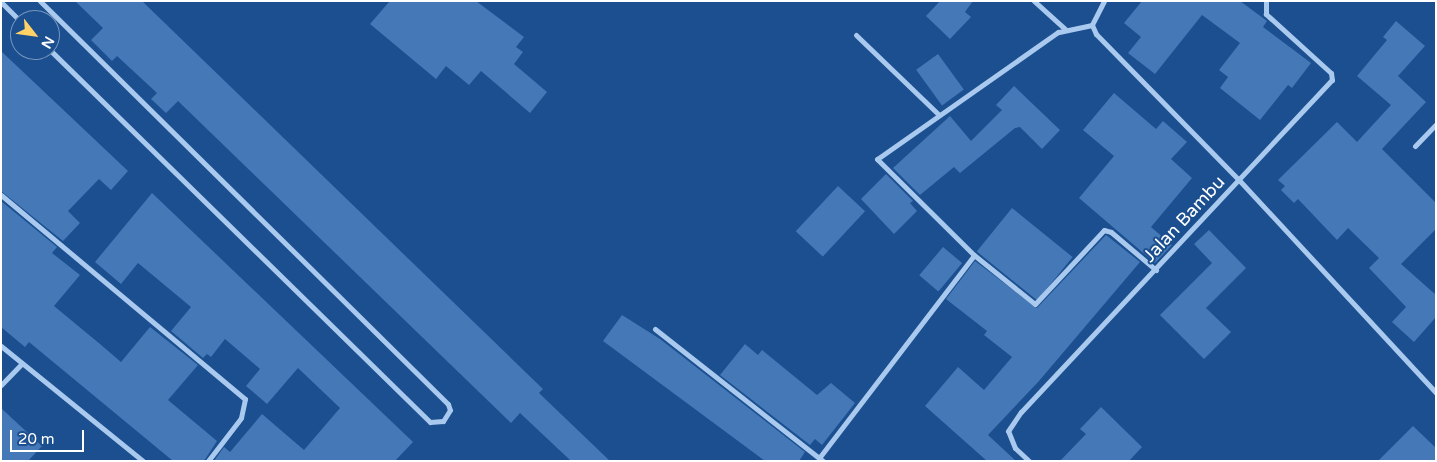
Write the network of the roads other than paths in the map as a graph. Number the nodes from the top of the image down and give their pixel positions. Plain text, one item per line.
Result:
1 (40, 1) edge
2 (1034, 1) edge
3 (1104, 1) edge
4 (1266, 1) edge
5 (1, 2) edge
6 (49, 10) edge
7 (10, 11) edge
8 (60, 21) edge
9 (1092, 25) junction
10 (1066, 29) junction
11 (856, 36) dead end
12 (60, 60) edge
13 (939, 115) junction
14 (1436, 124) edge
15 (1415, 146) dead end
16 (1239, 180) junction
17 (1, 195) edge
18 (974, 255) junction
19 (1156, 270) junction
20 (655, 329) dead end
21 (1, 346) edge
22 (22, 363) junction
23 (1, 385) edge
24 (1436, 393) edge
25 (821, 459) edge
26 (143, 461) edge
27 (208, 461) edge
28 (1029, 461) edge

1 - 6 street
2 - 10 street
3 - 9 street
4 - 16 street, Jalan Bambu
5 - 7 street
8 - 12 street
9 - 10 street
9 - 16 street
10 - 13 street
11 - 13 street
13 - 18 street
14 - 15 street
16 - 19 street, Jalan Bambu
16 - 24 street
17 - 27 street
18 - 19 street
18 - 25 street
19 - 28 street, Jalan Bambu
20 - 25 street
21 - 22 street
22 - 23 street
22 - 26 street

